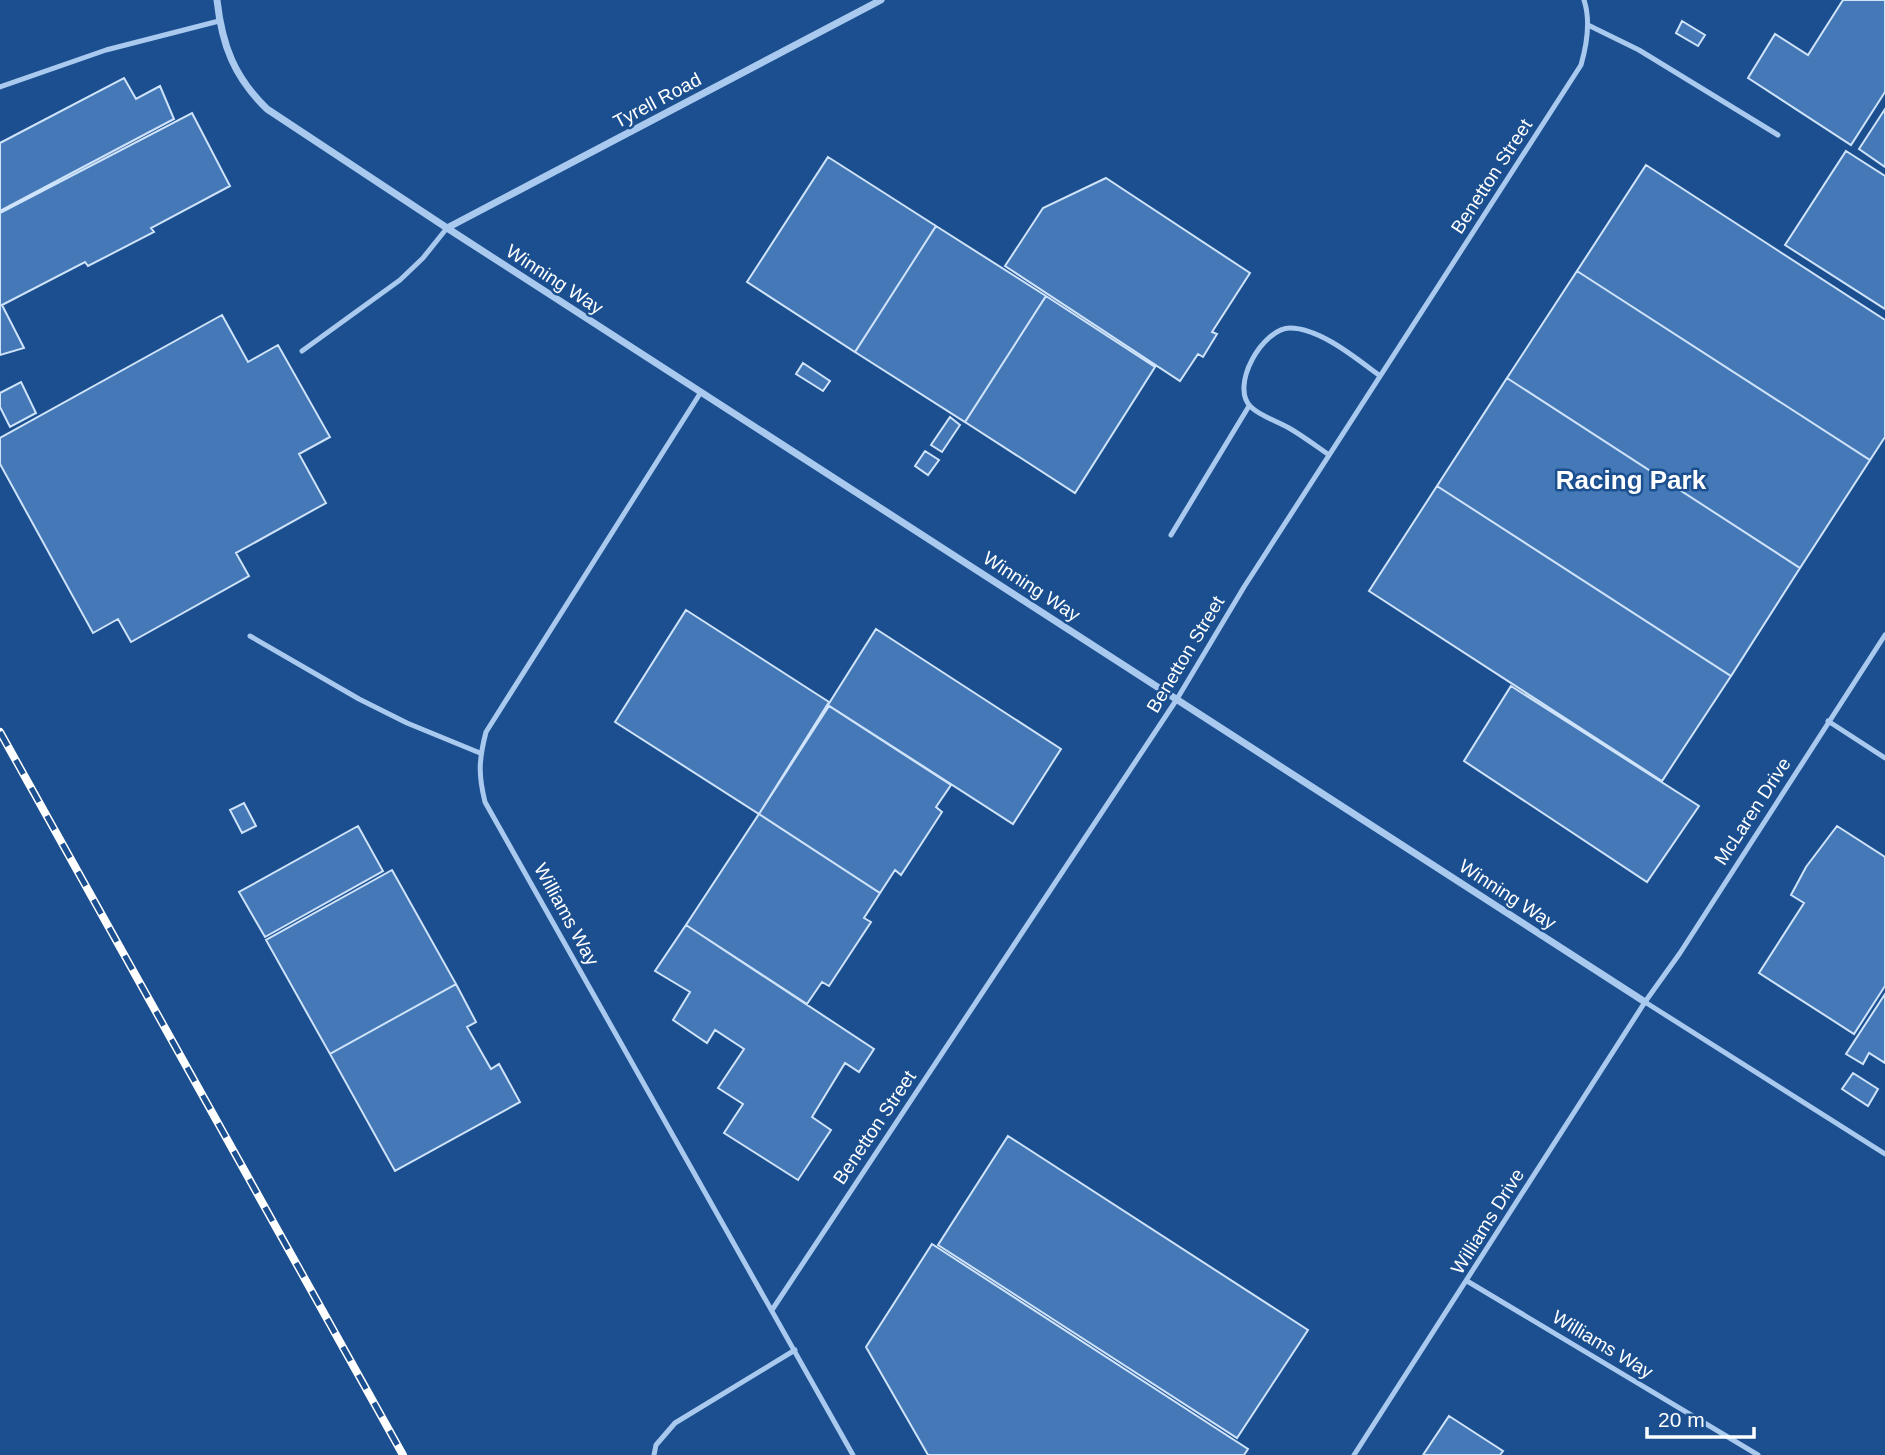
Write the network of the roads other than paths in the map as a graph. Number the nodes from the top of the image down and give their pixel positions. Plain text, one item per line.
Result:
1 (217, 0) edge
2 (881, 0) edge
3 (1584, 0) edge
4 (219, 21) junction
5 (1588, 25) junction
6 (0, 87) edge
7 (1778, 135) dead end
8 (447, 228) junction
9 (302, 351) dead end
10 (1380, 376) junction
11 (701, 392) junction
12 (1250, 406) junction
13 (1329, 455) junction
14 (1171, 535) dead end
15 (1885, 635) edge
16 (250, 636) dead end
17 (1177, 699) junction
18 (1828, 721) junction
19 (480, 753) junction
20 (1885, 758) edge
21 (1645, 1002) junction
22 (1885, 1154) edge
23 (1467, 1281) junction
24 (772, 1310) junction
25 (795, 1350) junction
26 (654, 1455) edge
27 (853, 1455) edge
28 (1354, 1455) edge
29 (1758, 1455) edge

1 - 4 street, Winning Way
2 - 8 street, Tyrell Road
3 - 5 lane, Benetton Street
4 - 6 lane
4 - 8 street, Winning Way
5 - 7 lane
5 - 10 lane, Benetton Street
8 - 9 lane
8 - 11 street, Winning Way
10 - 12 lane
10 - 13 lane, Benetton Street
11 - 17 street, Winning Way
11 - 19 lane, Williams Way
12 - 13 lane
12 - 14 lane
13 - 17 lane, Benetton Street
15 - 18 lane, McLaren Drive
16 - 19 lane
17 - 21 street, Winning Way
17 - 24 lane, Benetton Street
18 - 20 lane
18 - 21 lane, McLaren Drive
19 - 24 lane, Williams Way
21 - 22 lane, Winning Way
21 - 23 lane, Williams Drive
23 - 28 lane, Williams Drive
23 - 29 lane, Williams Way
24 - 25 lane, Williams Way
25 - 26 lane
25 - 27 lane, Williams Way

